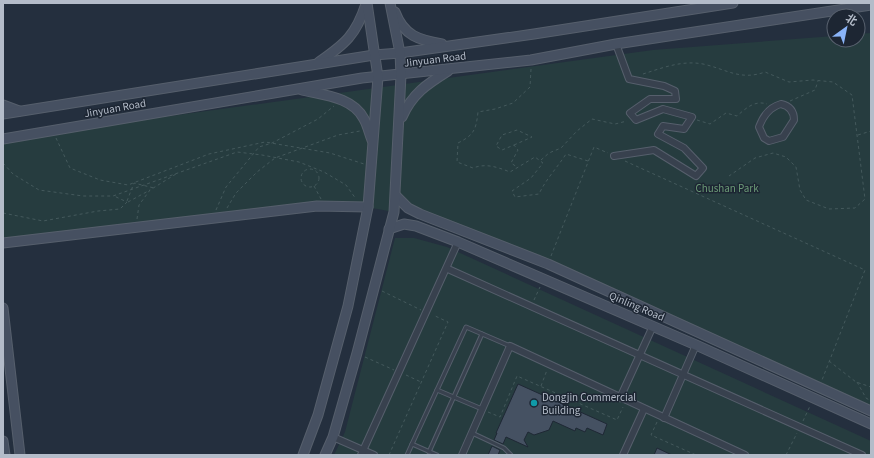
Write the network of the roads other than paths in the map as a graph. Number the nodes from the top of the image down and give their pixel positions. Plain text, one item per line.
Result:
1 (367, 3) edge
2 (391, 3) edge
3 (733, 3) edge
4 (871, 6) edge
5 (616, 44) junction
6 (449, 46) junction
7 (400, 53) junction
8 (374, 55) junction
9 (316, 64) junction
10 (452, 69) junction
11 (401, 75) junction
12 (378, 77) junction
13 (296, 89) junction
14 (3, 105) edge
15 (774, 106) joint
16 (21, 111) junction
17 (3, 114) edge
18 (399, 122) junction
19 (23, 135) junction
20 (3, 139) edge
21 (373, 143) junction
22 (3, 146) edge
23 (614, 156) road end
24 (396, 196) junction
25 (364, 207) junction
26 (389, 229) junction
27 (3, 242) edge
28 (458, 242) junction
29 (448, 268) junction
30 (3, 308) edge
31 (653, 326) junction
32 (482, 334) junction
33 (696, 345) junction
34 (510, 346) junction
35 (639, 355) junction
36 (683, 376) junction
37 (437, 390) junction
38 (454, 397) junction
39 (623, 399) junction
40 (482, 409) junction
41 (644, 409) junction
42 (871, 411) edge
43 (662, 417) junction
44 (871, 424) edge
45 (472, 433) junction
46 (333, 437) junction
47 (3, 441) edge
48 (412, 444) junction
49 (429, 452) junction
50 (362, 453) edge
51 (5, 455) edge
52 (20, 455) edge
53 (303, 455) edge
54 (325, 455) edge
55 (374, 455) edge
56 (407, 455) edge
57 (437, 455) edge
58 (462, 455) edge
59 (511, 455) edge
60 (623, 455) edge
61 (745, 455) edge
62 (862, 455) edge

1 - 8 main road
1 - 9 main road
2 - 6 main road
2 - 7 main road
3 - 6 main road, Jinyuan Road
4 - 5 main road, Jinyuan Road
5 - 10 main road, Jinyuan Road
5 - 23 street
6 - 7 main road, Jinyuan Road
7 - 8 main road, Jinyuan Road
7 - 11 main road
8 - 9 main road, Jinyuan Road
8 - 12 main road
9 - 16 main road, Jinyuan Road
10 - 11 main road, Jinyuan Road
10 - 18 main road
11 - 12 main road, Jinyuan Road
11 - 18 main road
12 - 13 main road, Jinyuan Road
12 - 21 main road
13 - 19 main road, Jinyuan Road
13 - 21 main road
14 - 16 main road
15 - 15 street
16 - 17 main road, Jinyuan Road
18 - 24 main road
19 - 20 main road, Jinyuan Road
19 - 22 main road
21 - 25 main road
24 - 26 main road
24 - 42 main road, Qinling Road
25 - 27 main road
25 - 53 main road
26 - 28 main road, Qinling Road
26 - 46 main road
28 - 29 street
28 - 31 main road, Qinling Road
29 - 35 street
29 - 50 street
30 - 52 main road
31 - 33 main road, Qinling Road
31 - 35 street
32 - 34 lane
32 - 37 lane
32 - 38 lane
33 - 36 street
33 - 44 main road, Qinling Road
34 - 39 street
34 - 40 street
35 - 36 street
35 - 39 street
36 - 43 street
36 - 62 street
37 - 38 lane
37 - 48 lane
38 - 40 lane
38 - 49 lane
39 - 41 street
40 - 45 street
41 - 43 street
41 - 60 street
43 - 61 street
45 - 58 street
45 - 59 lane
46 - 50 street
46 - 54 main road
47 - 51 main road
48 - 49 lane
48 - 56 lane
49 - 57 lane
50 - 55 street

